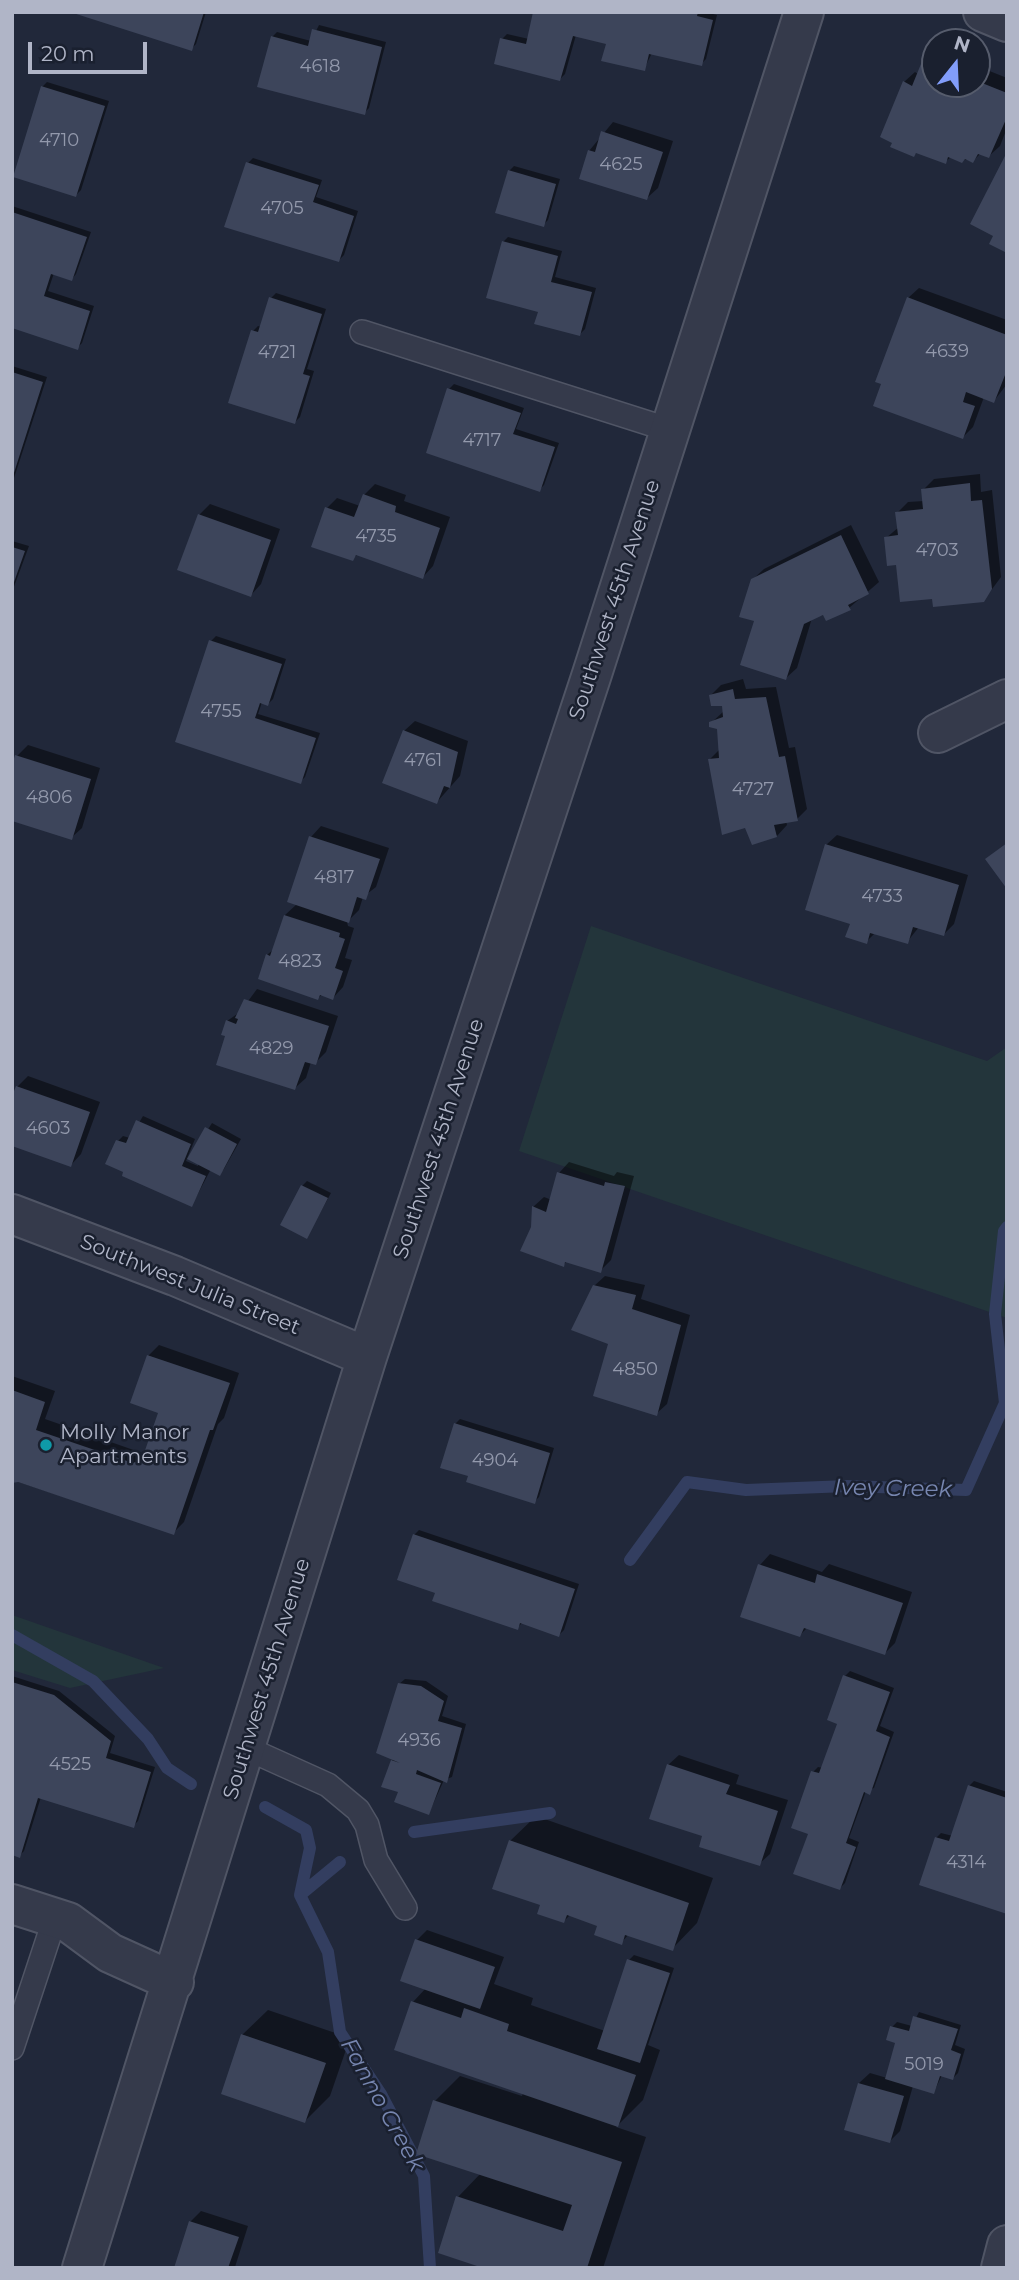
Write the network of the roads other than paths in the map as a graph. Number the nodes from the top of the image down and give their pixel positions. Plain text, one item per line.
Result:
1 (804, 12) edge
2 (983, 12) edge
3 (1007, 22) edge
4 (362, 332) dead end
5 (670, 430) junction
6 (1007, 699) edge
7 (938, 733) dead end
8 (12, 1214) edge
9 (367, 1357) junction
10 (246, 1748) junction
11 (12, 1904) edge
12 (405, 1908) dead end
13 (55, 1918) junction
14 (173, 1982) junction
15 (12, 2048) edge
16 (1007, 2245) edge
17 (82, 2268) edge
18 (1001, 2268) edge

1 - 5 street, Southwest 45th Avenue
2 - 3 street
4 - 5 lane
5 - 9 street, Southwest 45th Avenue
6 - 7 street
8 - 9 street, Southwest Julia Street
9 - 10 street, Southwest 45th Avenue
10 - 12 lane
10 - 14 street, Southwest 45th Avenue
11 - 13 street
13 - 14 street
13 - 15 lane
14 - 17 street, Southwest 45th Avenue
16 - 18 street

